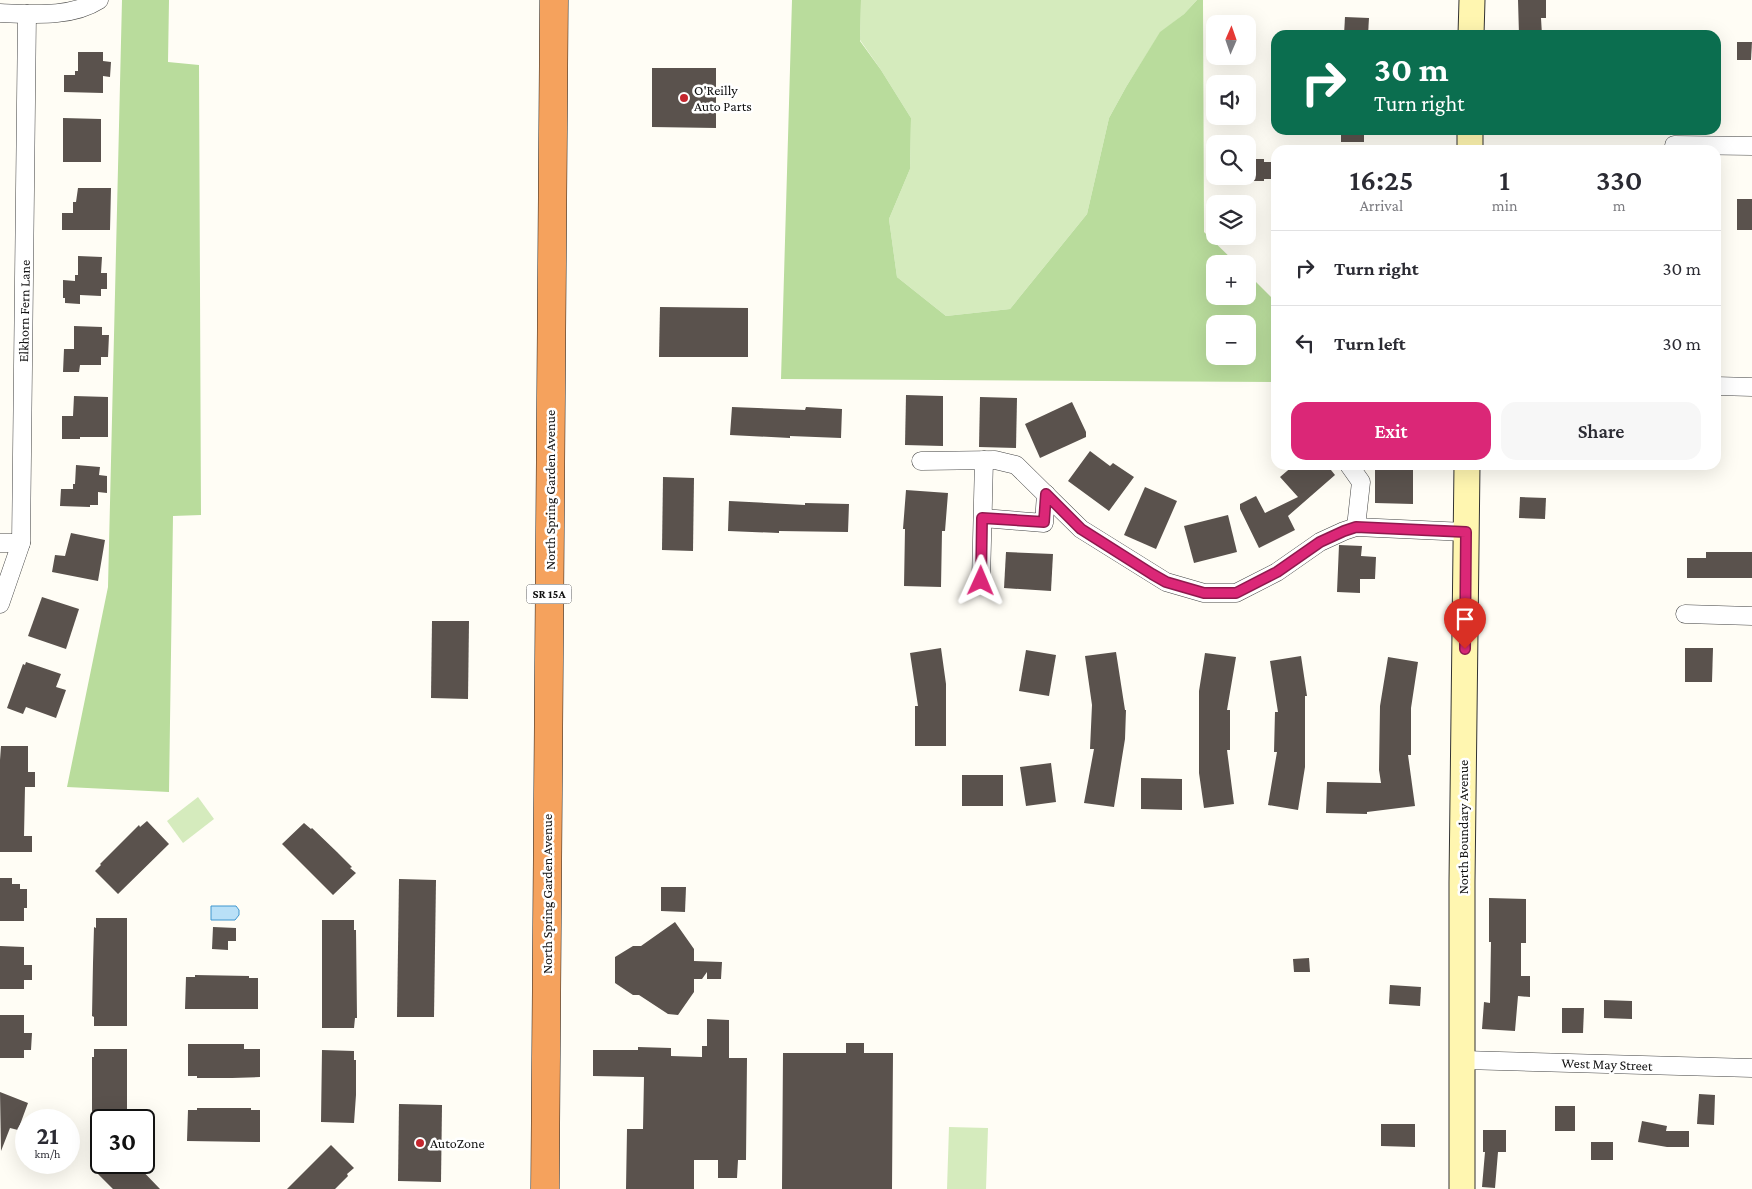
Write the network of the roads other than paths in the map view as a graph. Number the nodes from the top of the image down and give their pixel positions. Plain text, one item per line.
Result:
1 (99, 0) edge
2 (554, 0) edge
3 (1472, 0) edge
4 (0, 13) edge
5 (27, 14) junction
6 (1471, 30) edge
7 (1674, 144) dead end
8 (1713, 145) edge
9 (1721, 145) edge
10 (1752, 146) edge
11 (1721, 386) edge
12 (1752, 386) edge
13 (984, 460) junction
14 (920, 461) dead end
15 (1353, 470) edge
16 (1467, 470) edge
17 (1046, 494) junction
18 (982, 518) junction
19 (1356, 527) junction
20 (1466, 532) junction
21 (0, 542) edge
22 (21, 543) junction
23 (981, 581) dead end
24 (0, 604) edge
25 (1686, 614) dead end
26 (1752, 616) edge
27 (1463, 1060) junction
28 (1752, 1068) edge
29 (545, 1189) edge
30 (1462, 1189) edge

1 - 5 street
2 - 29 highway, North Spring Garden Avenue / SR 15A
3 - 6 street
4 - 5 street
5 - 22 street, Elkhorn Fern Lane
7 - 8 street
9 - 10 street
11 - 12 street
13 - 14 street
13 - 17 street
13 - 18 street
15 - 19 street
16 - 20 street, North Boundary Avenue
17 - 18 street
17 - 19 street
18 - 23 street
19 - 20 street
20 - 27 street, North Boundary Avenue
21 - 22 street
22 - 24 street, Elkhorn Fern Lane
25 - 26 street
27 - 28 street, West May Street
27 - 30 street, North Boundary Avenue

